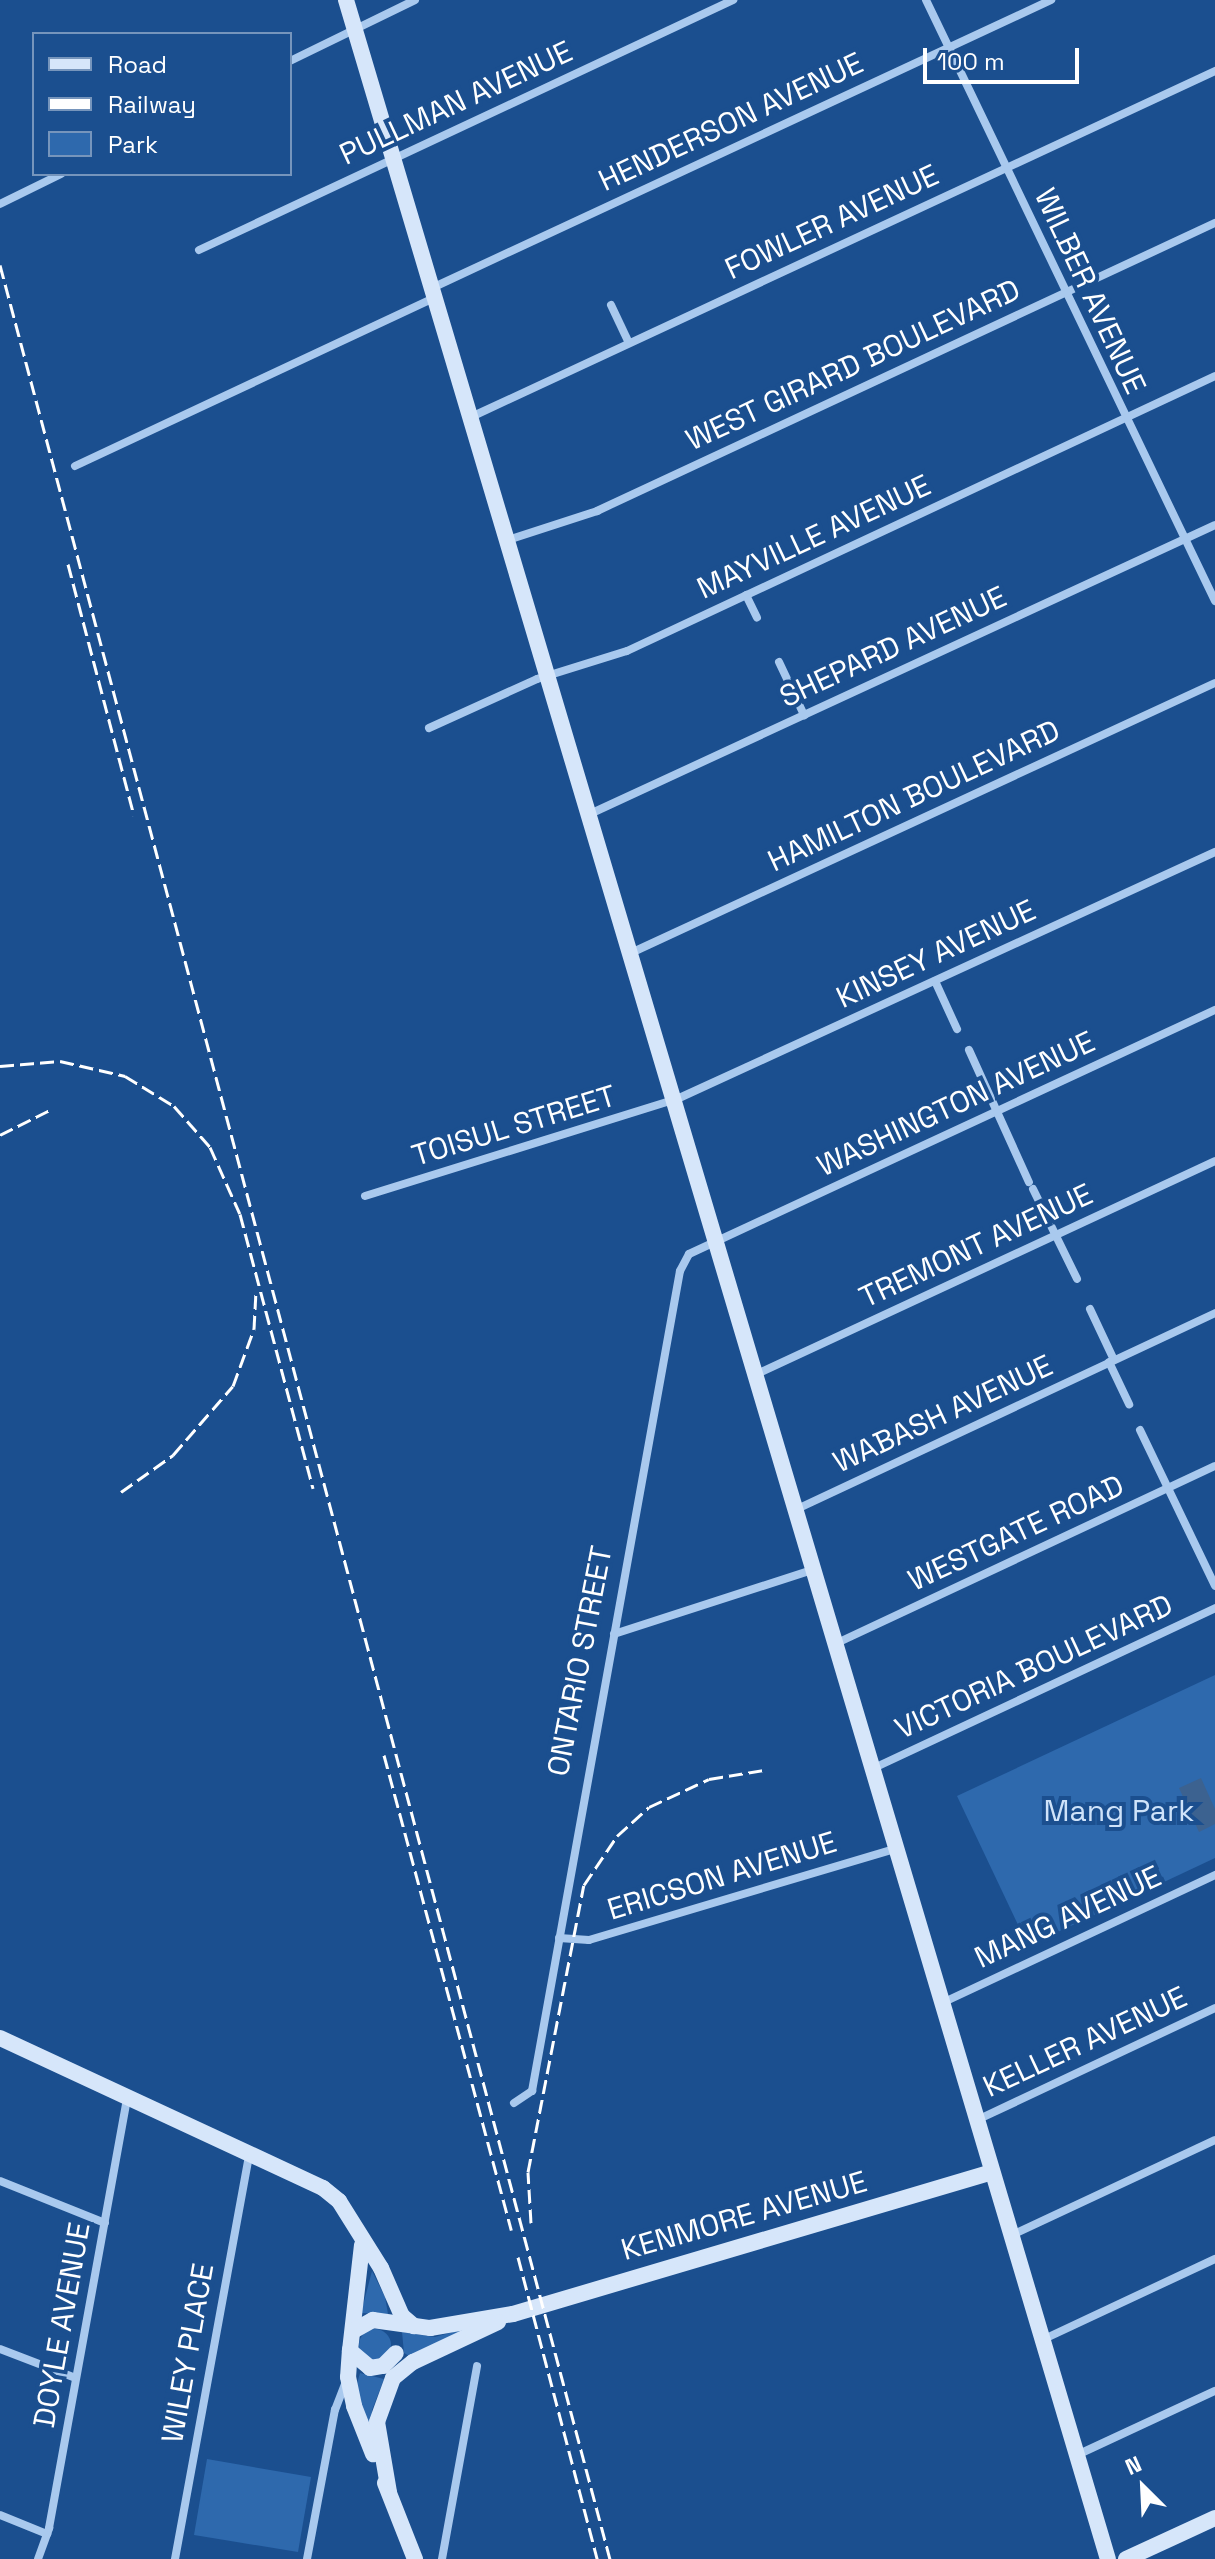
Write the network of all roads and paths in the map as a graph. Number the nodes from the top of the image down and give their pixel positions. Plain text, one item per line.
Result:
1 (346, 0) edge
2 (415, 0) edge
3 (733, 0) edge
4 (926, 0) edge
5 (1051, 0) edge
6 (355, 28) junction
7 (949, 48) junction
8 (292, 60) edge
9 (1215, 71) edge
10 (393, 159) junction
11 (1006, 167) junction
12 (57, 176) edge
13 (0, 204) edge
14 (1215, 223) edge
15 (199, 250) dead end
16 (433, 292) junction
17 (1065, 293) junction
18 (611, 305) dead end
19 (629, 343) junction
20 (1215, 376) edge
21 (471, 417) junction
22 (1124, 419) junction
23 (75, 466) dead end
24 (1215, 525) edge
25 (1185, 539) junction
26 (508, 540) junction
27 (746, 595) junction
28 (1215, 601) edge
29 (757, 618) dead end
30 (779, 662) dead end
31 (549, 675) junction
32 (1215, 683) edge
33 (804, 715) junction
34 (429, 728) dead end
35 (592, 813) junction
36 (1215, 852) edge
37 (633, 952) junction
38 (935, 981) junction
39 (1215, 1010) edge
40 (957, 1029) dead end
41 (969, 1050) dead end
42 (677, 1099) junction
43 (998, 1111) junction
44 (1215, 1161) edge
45 (365, 1196) dead end
46 (1056, 1235) junction
47 (718, 1242) junction
48 (1077, 1279) dead end
49 (1090, 1309) dead end
50 (1215, 1313) edge
51 (1111, 1361) junction
52 (757, 1374) junction
53 (1129, 1404) dead end
54 (1140, 1430) dead end
55 (1215, 1466) edge
56 (1168, 1488) junction
57 (797, 1509) junction
58 (815, 1569) junction
59 (1215, 1586) edge
60 (1215, 1608) edge
61 (614, 1634) junction
62 (837, 1643) junction
63 (874, 1768) junction
64 (898, 1848) junction
65 (1215, 1875) edge
66 (559, 1938) junction
67 (942, 2003) junction
68 (1215, 2008) edge
69 (0, 2038) edge
70 (127, 2098) junction
71 (514, 2103) dead end
72 (976, 2120) junction
73 (1215, 2140) edge
74 (249, 2155) junction
75 (991, 2172) junction
76 (0, 2181) edge
77 (105, 2223) junction
78 (1010, 2236) junction
79 (362, 2245) junction
80 (1215, 2259) edge
81 (513, 2314) junction
82 (353, 2331) junction
83 (396, 2340) junction
84 (1042, 2340) junction
85 (0, 2349) edge
86 (350, 2349) junction
87 (477, 2366) dead end
88 (348, 2377) junction
89 (76, 2378) junction
90 (1215, 2391) edge
91 (1077, 2455) junction
92 (389, 2492) junction
93 (0, 2515) edge
94 (1215, 2518) edge
95 (47, 2534) junction
96 (38, 2559) edge
97 (175, 2559) edge
98 (307, 2559) edge
99 (415, 2559) edge
100 (442, 2559) edge
101 (1108, 2559) edge
102 (1126, 2559) edge

1 - 6 main road
2 - 6 street
3 - 10 street, PULLMAN AVENUE
4 - 7 street, WILBER AVENUE
5 - 7 street, HENDERSON AVENUE
6 - 8 street
6 - 10 main road
7 - 11 street, WILBER AVENUE
7 - 16 street, HENDERSON AVENUE
9 - 11 street, FOWLER AVENUE
10 - 15 street, PULLMAN AVENUE
10 - 16 main road
11 - 17 street, WILBER AVENUE
11 - 19 street, FOWLER AVENUE
12 - 13 street
14 - 17 street, WEST GIRARD BOULEVARD
16 - 21 main road
16 - 23 street, HENDERSON AVENUE
17 - 22 street, WILBER AVENUE
17 - 26 street, WEST GIRARD BOULEVARD
18 - 19 street
19 - 21 street, FOWLER AVENUE
20 - 22 street, MAYVILLE AVENUE
21 - 26 main road
22 - 25 street, WILBER AVENUE
22 - 27 street, MAYVILLE AVENUE
24 - 25 street, SHEPARD AVENUE
25 - 28 street, WILBER AVENUE
25 - 33 street, SHEPARD AVENUE
26 - 31 main road
27 - 29 street
27 - 31 street, MAYVILLE AVENUE
30 - 33 street
31 - 34 street, MAYVILLE AVENUE
31 - 35 main road
32 - 37 street, HAMILTON BOULEVARD
33 - 35 street, SHEPARD AVENUE
35 - 37 main road
36 - 38 street, KINSEY AVENUE
37 - 42 main road
38 - 40 street
38 - 42 street, KINSEY AVENUE
39 - 43 street, WASHINGTON AVENUE
41 - 43 street
42 - 45 street, TOISUL STREET
42 - 47 main road
43 - 46 street
43 - 47 street, WASHINGTON AVENUE
44 - 46 street, TREMONT AVENUE
46 - 48 street
46 - 52 street, TREMONT AVENUE
47 - 52 main road
47 - 61 street, ONTARIO STREET
49 - 51 street
50 - 51 street, WABASH AVENUE
51 - 53 street
51 - 57 street, WABASH AVENUE
52 - 57 main road
54 - 56 street
55 - 56 street, WESTGATE ROAD
56 - 59 street
56 - 62 street, WESTGATE ROAD
57 - 58 main road
58 - 61 street
58 - 62 main road
60 - 63 street, VICTORIA BOULEVARD
61 - 66 street, ONTARIO STREET
62 - 63 main road
63 - 64 main road
64 - 66 street, ERICSON AVENUE
64 - 67 main road
65 - 67 street, MANG AVENUE
66 - 71 street, ONTARIO STREET
67 - 72 main road
68 - 72 street, KELLER AVENUE
69 - 70 main road
70 - 74 main road
70 - 77 street, DOYLE AVENUE
72 - 75 main road
73 - 78 street
74 - 79 main road
74 - 97 street, WILEY PLACE
75 - 78 main road
75 - 81 main road, KENMORE AVENUE
76 - 77 street
77 - 89 street, DOYLE AVENUE
78 - 84 main road
79 - 82 main road
79 - 83 main road
80 - 84 street
81 - 83 main road, KENMORE AVENUE
81 - 83 main road, KENMORE AVENUE
82 - 83 main road, KENMORE AVENUE
82 - 86 main road
83 - 86 main road
83 - 92 main road
84 - 91 main road
85 - 89 street
86 - 88 main road
87 - 100 street
88 - 92 main road
88 - 98 street
89 - 95 street, DOYLE AVENUE
90 - 91 street
91 - 101 main road
92 - 99 main road
93 - 95 street
94 - 102 main road
95 - 96 street, DOYLE AVENUE

